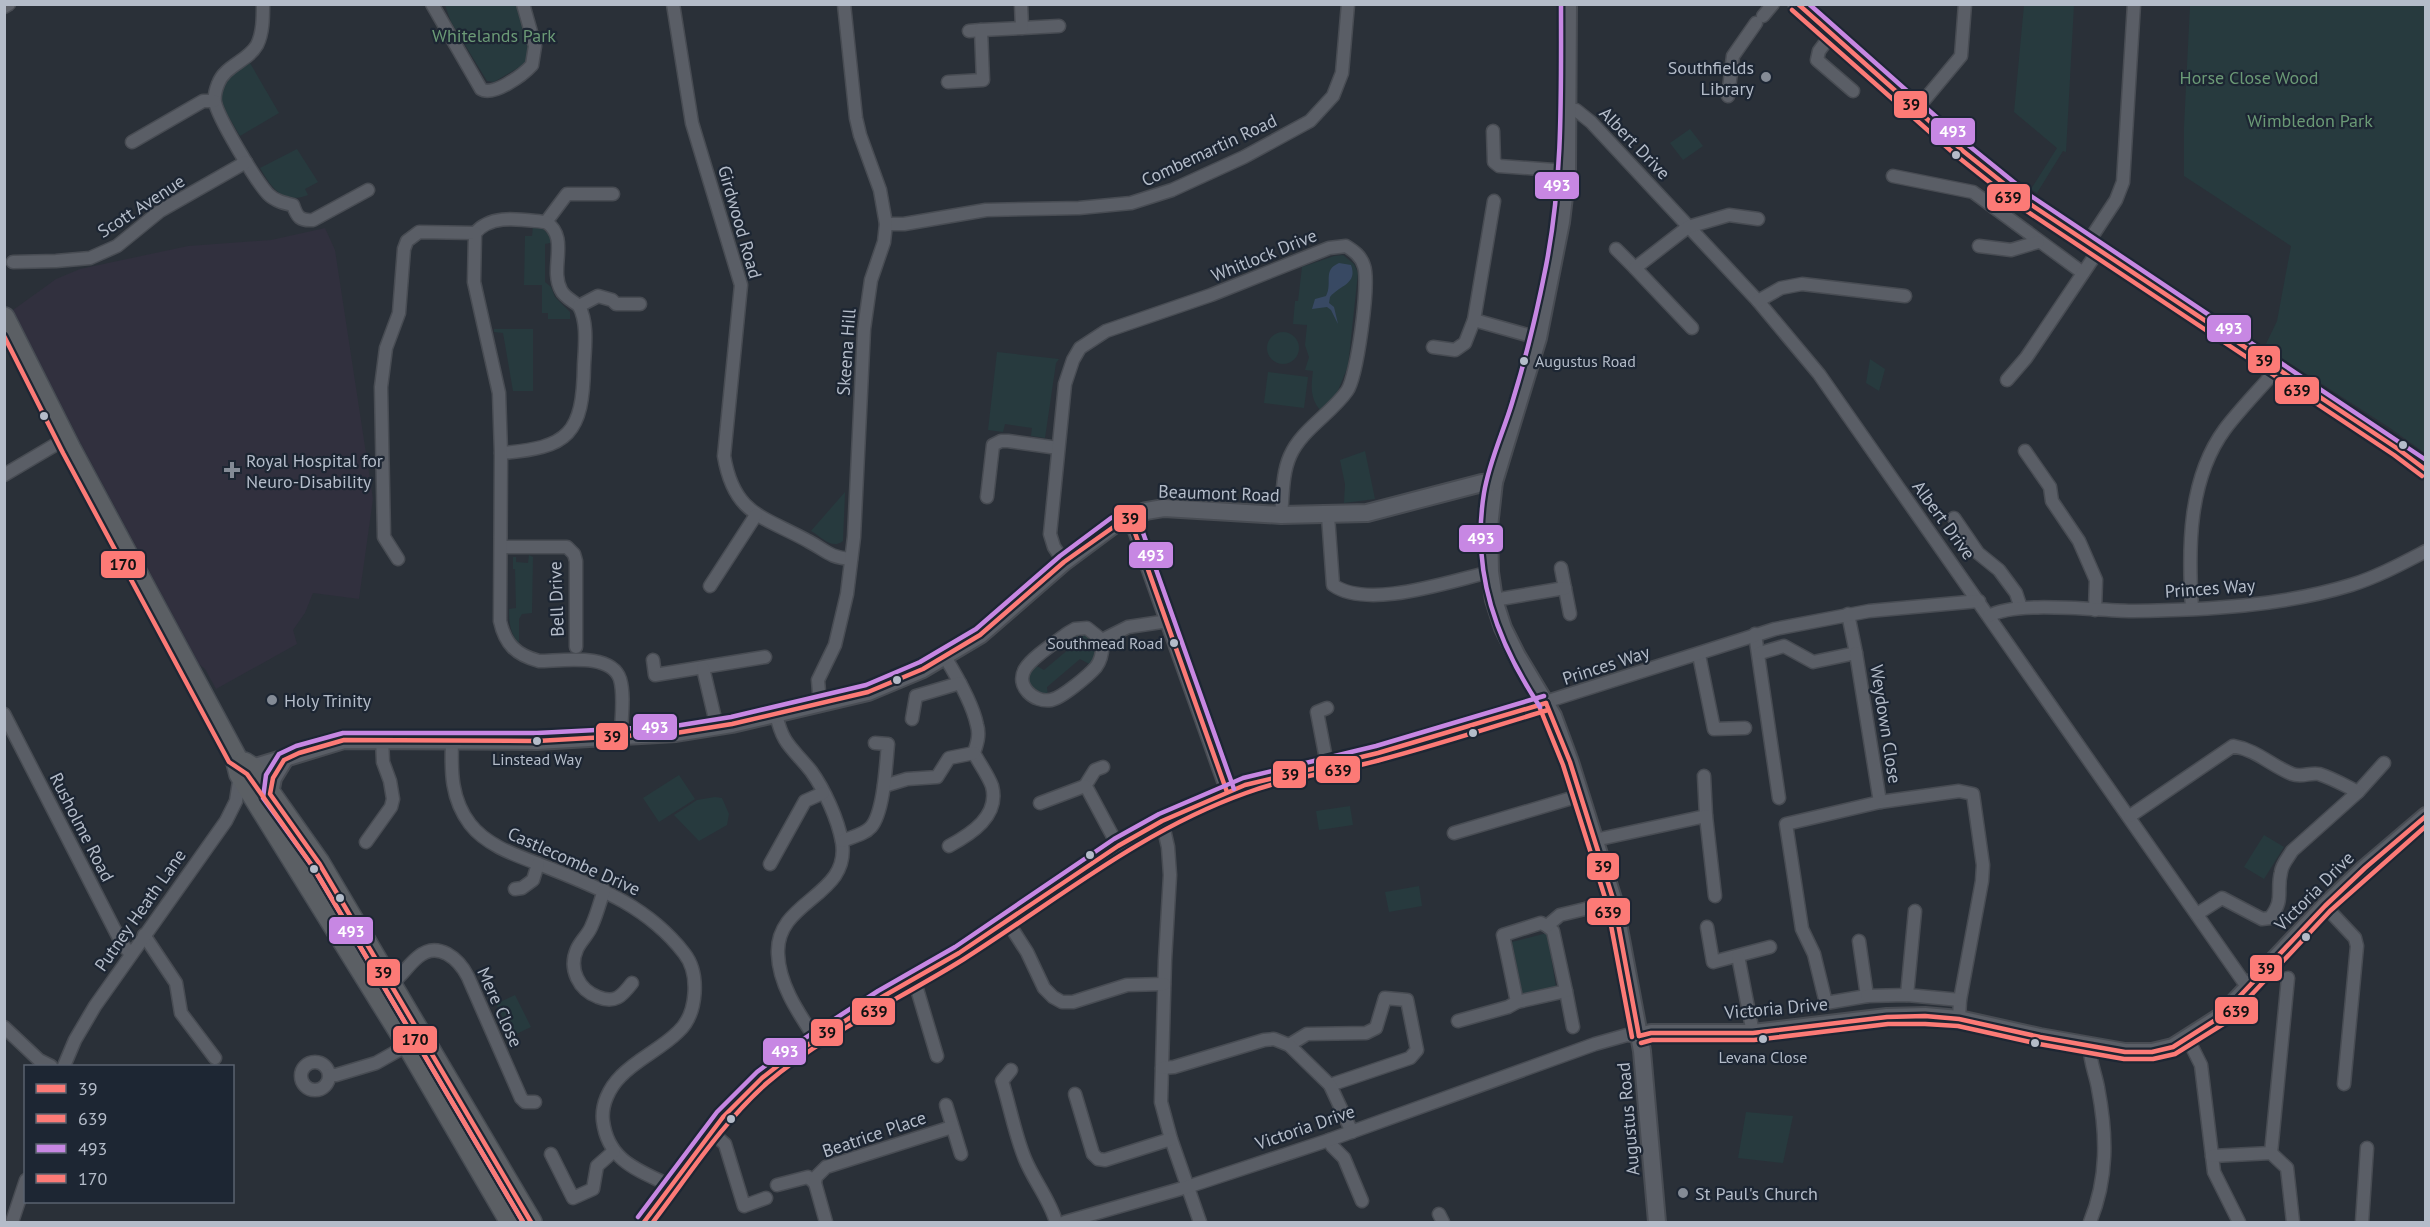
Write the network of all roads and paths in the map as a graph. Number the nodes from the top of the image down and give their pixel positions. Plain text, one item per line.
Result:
1 (9, 4) edge
2 (263, 4) edge
3 (432, 4) edge
4 (523, 4) edge
5 (673, 4) edge
6 (844, 4) edge
7 (1021, 4) edge
8 (1348, 4) edge
9 (1568, 4) edge
10 (1773, 4) edge
11 (1797, 4) edge
12 (1965, 4) edge
13 (2134, 4) edge
14 (4, 7) edge
15 (1059, 26) dead end
16 (1022, 28) junction
17 (1831, 35) junction
18 (948, 82) dead end
19 (1853, 91) dead end
20 (1728, 96) dead end
21 (214, 101) junction
22 (1568, 110) junction
23 (1916, 110) junction
24 (1492, 131) dead end
25 (132, 142) dead end
26 (246, 162) junction
27 (1567, 171) junction
28 (1893, 176) dead end
29 (368, 190) dead end
30 (613, 194) dead end
31 (1494, 201) dead end
32 (1758, 219) dead end
33 (546, 222) junction
34 (886, 224) junction
35 (1689, 227) junction
36 (475, 233) junction
37 (2038, 242) junction
38 (1979, 246) dead end
39 (2093, 247) junction
40 (1616, 249) dead end
41 (13, 262) dead end
42 (1635, 268) junction
43 (2083, 273) junction
44 (1905, 296) dead end
45 (1758, 301) junction
46 (640, 304) dead end
47 (579, 306) junction
48 (4, 318) edge
49 (1474, 320) junction
50 (1692, 328) dead end
51 (1538, 338) junction
52 (1433, 348) dead end
53 (2277, 369) junction
54 (2007, 380) dead end
55 (65, 439) junction
56 (1058, 448) junction
57 (2025, 452) dead end
58 (501, 453) junction
59 (2426, 470) edge
60 (4, 475) edge
61 (1494, 482) junction
62 (987, 497) dead end
63 (756, 514) junction
64 (1281, 515) junction
65 (1129, 516) junction
66 (1328, 516) junction
67 (1954, 518) dead end
68 (501, 547) junction
69 (2426, 551) edge
70 (398, 559) dead end
71 (850, 559) junction
72 (1064, 562) junction
73 (1562, 568) dead end
74 (1490, 572) junction
75 (710, 586) dead end
76 (1565, 588) junction
77 (1494, 600) junction
78 (1979, 601) junction
79 (2021, 608) junction
80 (2192, 608) junction
81 (2095, 610) junction
82 (1570, 614) dead end
83 (1848, 615) junction
84 (1989, 616) junction
85 (1168, 621) junction
86 (1755, 634) junction
87 (1102, 640) junction
88 (576, 647) dead end
89 (1760, 653) junction
90 (1856, 653) junction
91 (1699, 655) junction
92 (765, 657) dead end
93 (945, 657) junction
94 (653, 660) dead end
95 (703, 668) junction
96 (960, 683) junction
97 (1546, 703) junction
98 (820, 704) junction
99 (1327, 708) dead end
100 (4, 714) edge
101 (776, 714) junction
102 (912, 719) dead end
103 (717, 727) junction
104 (1744, 728) dead end
105 (621, 736) junction
106 (382, 739) junction
107 (452, 742) junction
108 (875, 743) dead end
109 (974, 753) junction
110 (284, 760) junction
111 (2384, 763) dead end
112 (1327, 764) junction
113 (242, 767) junction
114 (1103, 767) dead end
115 (1704, 776) dead end
116 (884, 786) junction
117 (1084, 786) junction
118 (1227, 792) junction
119 (2358, 792) junction
120 (823, 793) junction
121 (270, 794) junction
122 (1582, 795) junction
123 (1779, 798) dead end
124 (1880, 802) junction
125 (1040, 804) dead end
126 (1706, 816) junction
127 (2130, 816) junction
128 (2426, 816) edge
129 (1162, 821) junction
130 (1454, 833) dead end
131 (1595, 840) junction
132 (842, 841) junction
133 (366, 842) dead end
134 (949, 846) dead end
135 (1118, 846) junction
136 (538, 864) junction
137 (770, 864) dead end
138 (514, 889) dead end
139 (604, 890) junction
140 (1715, 896) dead end
141 (1614, 902) junction
142 (2325, 906) junction
143 (1915, 911) dead end
144 (2197, 914) junction
145 (1007, 921) junction
146 (1547, 926) junction
147 (1707, 927) dead end
148 (144, 935) junction
149 (1859, 941) dead end
150 (1770, 946) dead end
151 (131, 954) junction
152 (1738, 956) junction
153 (2288, 978) dead end
154 (914, 979) junction
155 (632, 983) dead end
156 (391, 984) junction
157 (1164, 984) junction
158 (2248, 988) junction
159 (1566, 991) junction
160 (1907, 995) junction
161 (1867, 996) junction
162 (1959, 1000) junction
163 (1517, 1002) junction
164 (1826, 1003) junction
165 (1959, 1019) junction
166 (1458, 1021) dead end
167 (1817, 1026) junction
168 (4, 1027) edge
169 (1574, 1027) dead end
170 (1753, 1033) junction
171 (1639, 1036) junction
172 (2188, 1039) junction
173 (817, 1041) junction
174 (408, 1045) junction
175 (1289, 1045) junction
176 (2090, 1047) junction
177 (937, 1056) dead end
178 (215, 1058) dead end
179 (49, 1065) edge
180 (64, 1065) edge
181 (1162, 1068) junction
182 (1011, 1070) dead end
183 (329, 1075) dead end
184 (1330, 1084) junction
185 (2344, 1084) dead end
186 (1075, 1095) dead end
187 (535, 1102) dead end
188 (946, 1105) dead end
189 (952, 1127) junction
190 (711, 1132) junction
191 (1352, 1132) junction
192 (1171, 1140) junction
193 (1329, 1140) junction
194 (2367, 1148) dead end
195 (614, 1151) junction
196 (2271, 1153) junction
197 (552, 1154) dead end
198 (961, 1154) dead end
199 (2212, 1156) junction
200 (815, 1183) junction
201 (777, 1185) dead end
202 (24, 1186) edge
203 (671, 1186) junction
204 (1187, 1187) junction
205 (766, 1198) dead end
206 (1362, 1201) dead end
207 (12, 1222) edge
208 (511, 1222) edge
209 (531, 1222) edge
210 (644, 1222) edge
211 (826, 1222) edge
212 (1056, 1222) edge
213 (1065, 1222) edge
214 (1200, 1222) edge
215 (1657, 1222) edge
216 (2090, 1222) edge
217 (2239, 1222) edge
218 (2293, 1222) edge
219 (2362, 1222) edge

1 - 14 street
2 - 21 street
3 - 4 street
5 - 63 street, Girdwood Road
6 - 34 street, Skeena Hill
7 - 16 street
8 - 34 street, Combemartin Road
9 - 22 street, Augustus Road
10 - 20 street
11 - 17 street
12 - 23 street
13 - 39 street
15 - 16 street
16 - 18 street
17 - 19 street
17 - 23 street
21 - 25 street
21 - 26 street
22 - 27 street, Augustus Road
22 - 35 street, Albert Drive
23 - 39 street
24 - 27 street
26 - 29 street
26 - 41 street, Scott Avenue
27 - 51 street, Augustus Road
28 - 37 street
30 - 33 street
31 - 49 street
32 - 35 street
33 - 36 street
33 - 47 street
34 - 71 street, Skeena Hill
35 - 42 street
35 - 45 street, Albert Drive
36 - 58 street
36 - 70 street
37 - 38 street
37 - 43 street
39 - 43 street
39 - 53 street
40 - 42 street
42 - 50 street
43 - 54 street
44 - 45 street
45 - 78 street, Albert Drive
46 - 47 street
47 - 58 street
48 - 55 highway
49 - 51 street
49 - 52 street
51 - 61 street, Augustus Road
53 - 59 street
53 - 80 street
55 - 60 street
55 - 113 highway
56 - 62 street
56 - 64 street, Whitlock Drive
56 - 72 street, Whitlock Drive
57 - 81 street
58 - 68 street
61 - 66 street, Beaumont Road
61 - 74 street, Augustus Road
63 - 71 street, Girdwood Road
63 - 75 street
64 - 65 street, Beaumont Road
64 - 66 street, Beaumont Road
65 - 72 street, Beaumont Road
65 - 85 street
66 - 74 street
67 - 79 street
68 - 88 street, Bell Drive
68 - 105 street
69 - 80 street, Princes Way
71 - 98 street, Skeena Hill
72 - 93 street, Beaumont Road
73 - 76 street
74 - 77 street, Augustus Road
76 - 77 street
76 - 82 street
77 - 97 street, Augustus Road
78 - 83 street, Princes Way
78 - 84 street, Albert Drive
79 - 81 street, Princes Way
79 - 84 street, Princes Way
80 - 81 street, Princes Way
83 - 86 street, Princes Way
83 - 90 street, Weydown Close
84 - 127 street, Albert Drive
85 - 87 street
85 - 118 street
86 - 89 street
86 - 91 street, Princes Way
87 - 87 street
89 - 90 street, Weydown Close
89 - 123 street
90 - 124 street, Weydown Close
91 - 97 street, Princes Way
91 - 104 street
92 - 95 street
93 - 96 street
93 - 98 street, Beaumont Road
94 - 95 street
95 - 103 street
96 - 102 street
96 - 109 street
97 - 112 street, Princes Way
97 - 122 street, Augustus Road
98 - 101 street, Beaumont Road
99 - 112 street
100 - 151 street, Rusholme Road
101 - 103 street, Beaumont Road
101 - 120 street
103 - 105 street, Beaumont Road
105 - 107 street, Beaumont Road
106 - 107 street, Beaumont Road
106 - 110 street, Beaumont Road
106 - 133 street
107 - 136 street, Castlecombe Drive
108 - 116 street
109 - 116 street
109 - 134 street
110 - 113 street, Beaumont Road
110 - 121 street
111 - 119 street
112 - 118 street, Princes Way
113 - 121 highway
113 - 148 street, Putney Heath Lane
113 - 174 highway
114 - 117 street
115 - 126 street
116 - 132 street
117 - 125 street
117 - 135 street
118 - 129 street, Princes Way
119 - 127 street
119 - 144 street
120 - 132 street
120 - 137 street
121 - 156 highway
122 - 130 street
122 - 131 street, Augustus Road
124 - 162 street
124 - 164 street
126 - 131 street
126 - 140 street
127 - 144 street, Albert Drive
128 - 142 street, Victoria Drive
129 - 135 street, Princes Way
129 - 157 street
131 - 141 street, Augustus Road
132 - 173 street
135 - 145 street, Princes Way
136 - 138 street
136 - 139 street, Castlecombe Drive
139 - 155 street
139 - 195 street, Castlecombe Drive
141 - 146 street
141 - 171 street, Augustus Road
142 - 158 street, Victoria Drive
142 - 185 street
143 - 160 street
144 - 158 street, Albert Drive
145 - 154 street, Princes Way
145 - 157 street
146 - 159 street
146 - 163 street
147 - 152 street
148 - 151 street, Putney Heath Lane
148 - 178 street
149 - 161 street
150 - 152 street
151 - 180 street, Putney Heath Lane
152 - 170 street
153 - 196 street
154 - 173 street, Princes Way
154 - 177 street
156 - 187 street, Mere Close
156 - 209 highway
157 - 181 street
158 - 172 street, Victoria Drive
159 - 163 street
159 - 169 street
160 - 161 street
160 - 162 street
161 - 164 street
162 - 165 street
163 - 166 street
164 - 167 street
165 - 167 street, Victoria Drive
165 - 176 street, Victoria Drive
167 - 170 street, Victoria Drive
168 - 179 street
170 - 171 street, Victoria Drive
171 - 191 street, Victoria Drive
171 - 215 street, Augustus Road
172 - 176 street, Victoria Drive
172 - 199 street
173 - 190 street, Princes Way
174 - 183 street
174 - 208 highway
175 - 181 street
175 - 184 street
175 - 184 street
176 - 216 street
181 - 192 street
182 - 212 street
184 - 191 street
186 - 192 street
188 - 189 street
189 - 198 street
189 - 200 street, Beatrice Place
190 - 203 street, Princes Way
190 - 205 street
191 - 193 street, Victoria Drive
192 - 204 street
193 - 204 street, Victoria Drive
193 - 206 street
194 - 219 street
195 - 197 street
195 - 203 street
196 - 199 street
196 - 218 street
199 - 217 street
200 - 201 street, Beatrice Place
200 - 211 street, Beatrice Place
202 - 207 street
203 - 210 street, Princes Way
204 - 213 street, Victoria Drive
204 - 214 street

